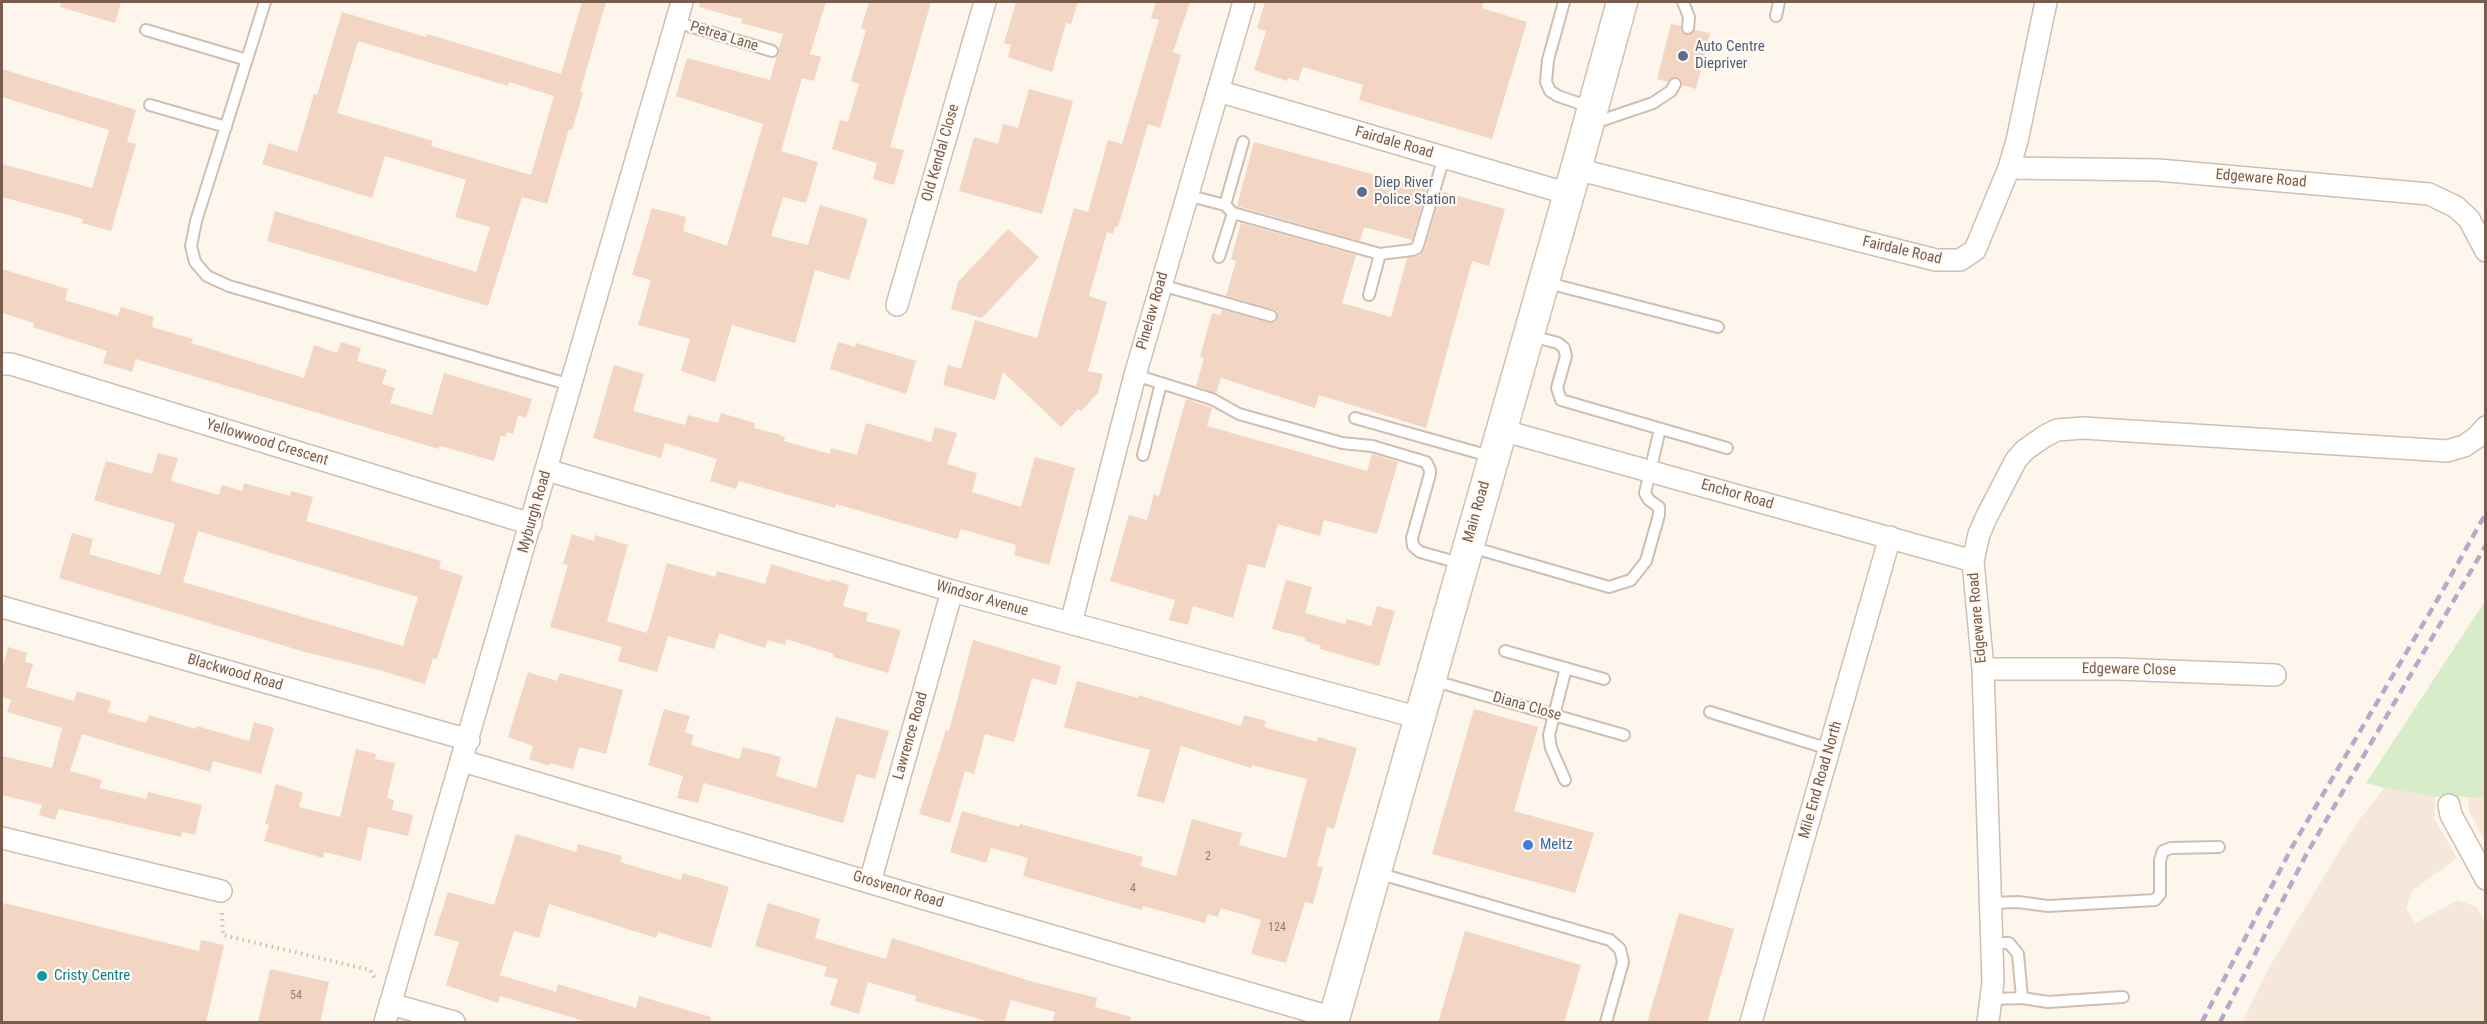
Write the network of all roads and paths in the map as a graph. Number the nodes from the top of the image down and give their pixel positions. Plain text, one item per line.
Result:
1 (265, 2) edge
2 (682, 2) edge
3 (985, 2) edge
4 (1244, 2) edge
5 (1564, 2) edge
6 (1622, 2) edge
7 (1683, 2) edge
8 (1779, 2) edge
9 (2046, 2) edge
10 (1776, 16) dead end
11 (676, 22) junction
12 (1688, 28) dead end
13 (146, 30) dead end
14 (772, 51) dead end
15 (247, 60) junction
16 (1675, 84) dead end
17 (1218, 91) junction
18 (150, 105) dead end
19 (1591, 116) junction
20 (226, 127) junction
21 (1243, 142) dead end
22 (1444, 158) junction
23 (2009, 168) junction
24 (1573, 182) junction
25 (1186, 195) junction
26 (1229, 209) junction
27 (2486, 251) edge
28 (1380, 254) junction
29 (1219, 257) dead end
30 (1544, 282) junction
31 (1161, 285) junction
32 (1369, 295) dead end
33 (897, 305) dead end
34 (1271, 316) dead end
35 (1718, 327) dead end
36 (1528, 335) junction
37 (2, 364) edge
38 (1134, 375) junction
39 (1161, 383) junction
40 (571, 385) junction
41 (1355, 418) dead end
42 (2486, 427) edge
43 (1660, 429) junction
44 (1497, 444) junction
45 (1727, 448) dead end
46 (1143, 455) dead end
47 (547, 470) junction
48 (1650, 471) junction
49 (531, 524) junction
50 (1890, 537) junction
51 (1465, 555) junction
52 (1973, 561) junction
53 (952, 591) junction
54 (2, 607) edge
55 (1071, 623) junction
56 (1505, 651) dead end
57 (1566, 668) junction
58 (1983, 669) junction
59 (2276, 675) dead end
60 (1604, 679) dead end
61 (1431, 680) junction
62 (1710, 712) dead end
63 (1553, 715) junction
64 (1420, 718) junction
65 (1624, 735) dead end
66 (469, 740) junction
67 (1829, 749) junction
68 (463, 761) junction
69 (1565, 780) dead end
70 (2449, 805) dead end
71 (2, 838) edge
72 (2219, 847) dead end
73 (1377, 873) junction
74 (2486, 879) edge
75 (870, 882) junction
76 (221, 891) joint
77 (1991, 903) junction
78 (1992, 943) junction
79 (2123, 997) dead end
80 (2022, 998) junction
81 (1993, 999) junction
82 (388, 1013) edge
83 (1334, 1020) edge
84 (454, 1023) edge
85 (1606, 1023) edge
86 (1751, 1023) edge
87 (1988, 1023) edge

1 - 15 lane
2 - 11 street, Myburgh Road
3 - 33 street, Old Kendal Close
4 - 17 street, Pinelaw Road
5 - 19 lane
6 - 19 main road, Main Road
7 - 12 lane
8 - 10 lane
9 - 23 street, Fairdale Road
11 - 14 lane, Petrea Lane
11 - 40 street, Myburgh Road
13 - 15 lane
15 - 20 lane
16 - 19 lane
17 - 22 street, Fairdale Road
17 - 25 street, Pinelaw Road
18 - 20 lane
19 - 24 main road, Main Road
20 - 40 lane
21 - 26 lane
22 - 24 street, Fairdale Road
22 - 28 lane
23 - 24 street, Fairdale Road
23 - 27 street, Edgeware Road
24 - 30 main road, Main Road
25 - 26 lane
25 - 31 street, Pinelaw Road
26 - 28 lane
26 - 29 lane
28 - 32 lane
30 - 35 lane
30 - 36 main road, Main Road
31 - 34 lane
31 - 38 street, Pinelaw Road
36 - 43 lane
36 - 44 main road, Main Road
37 - 49 street, Yellowwood Crescent
38 - 39 lane
38 - 55 street, Pinelaw Road
39 - 46 lane
39 - 51 lane
40 - 47 street, Myburgh Road
41 - 44 lane
42 - 52 street, Edgeware Road
43 - 45 lane
43 - 48 lane
44 - 48 street, Enchor Road
44 - 51 main road, Main Road
47 - 49 street, Myburgh Road
47 - 53 street, Windsor Avenue
48 - 50 street, Enchor Road
48 - 51 lane
49 - 66 street, Myburgh Road
50 - 52 street, Enchor Road
50 - 67 street, Mile End Road North
51 - 61 main road, Main Road
52 - 58 street, Edgeware Road
53 - 55 street, Windsor Avenue
53 - 75 street, Lawrence Road
54 - 66 street, Blackwood Road
55 - 64 street, Windsor Avenue
56 - 57 lane
57 - 60 lane
57 - 63 lane
58 - 59 street, Edgeware Close
58 - 77 street, Edgeware Road
61 - 63 lane, Diana Close
61 - 64 main road, Main Road
62 - 67 lane
63 - 65 lane, Diana Close
63 - 69 lane
64 - 73 main road, Main Road
66 - 68 street, Myburgh Road
67 - 86 street, Mile End Road North
68 - 75 street, Grosvenor Road
68 - 82 street, Myburgh Road
70 - 74 street
71 - 76 street
72 - 77 lane
73 - 83 main road, Main Road
73 - 85 lane
75 - 83 street, Grosvenor Road
76 - 82 path
77 - 78 street, Edgeware Road
78 - 80 lane
78 - 81 street, Edgeware Road
79 - 80 lane
80 - 81 lane
81 - 87 street, Edgeware Road
82 - 84 street

